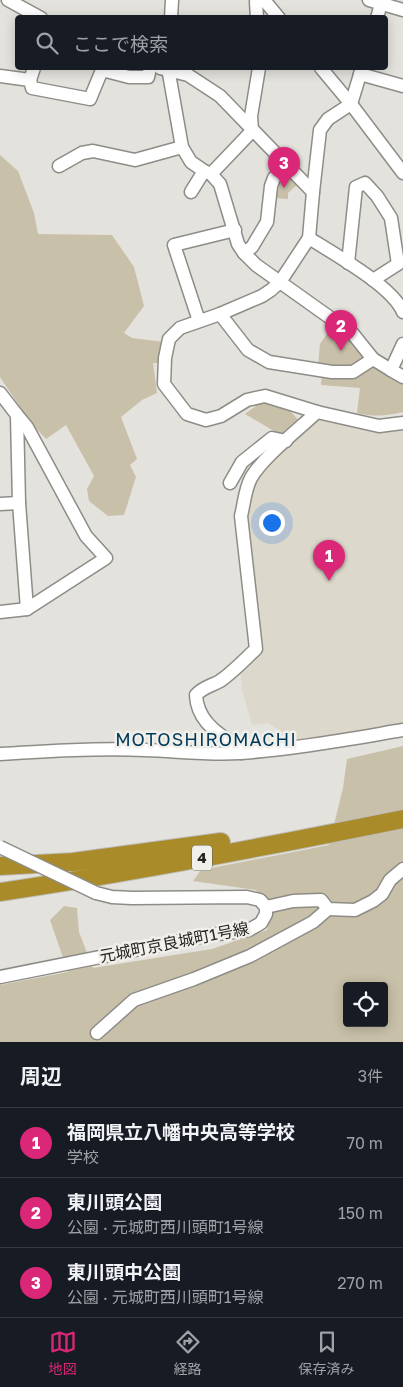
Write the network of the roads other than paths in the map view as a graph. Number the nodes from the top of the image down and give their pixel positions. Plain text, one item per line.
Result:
1 (8, 0) edge
2 (172, 0) edge
3 (257, 0) edge
4 (264, 0) edge
5 (378, 1) edge
6 (403, 10) edge
7 (36, 15) edge
8 (170, 15) edge
9 (258, 15) edge
10 (276, 15) edge
11 (377, 15) edge
12 (102, 70) edge
13 (102, 70) edge
14 (150, 70) edge
15 (165, 70) edge
16 (169, 70) edge
17 (259, 70) edge
18 (323, 70) edge
19 (361, 71) edge
20 (32, 74) edge
21 (0, 76) edge
22 (403, 86) edge
23 (351, 104) junction
24 (252, 131) junction
25 (182, 147) junction
26 (60, 166) dead end
27 (287, 166) junction
28 (208, 172) junction
29 (403, 173) edge
30 (191, 192) dead end
31 (313, 192) junction
32 (234, 230) junction
33 (309, 238) junction
34 (244, 254) junction
35 (348, 263) junction
36 (373, 280) junction
37 (280, 282) junction
38 (403, 312) edge
39 (220, 314) junction
40 (199, 322) junction
41 (403, 344) edge
42 (373, 359) junction
43 (391, 370) junction
44 (403, 377) edge
45 (0, 393) edge
46 (317, 412) junction
47 (17, 415) junction
48 (403, 423) edge
49 (286, 441) junction
50 (230, 483) dead end
51 (19, 503) junction
52 (0, 504) edge
53 (27, 609) junction
54 (0, 612) edge
55 (403, 730) edge
56 (241, 753) junction
57 (0, 754) edge
58 (403, 807) edge
59 (403, 819) edge
60 (0, 847) edge
61 (0, 866) edge
62 (403, 869) edge
63 (0, 892) edge
64 (266, 907) junction
65 (328, 909) junction
66 (0, 977) edge
67 (97, 1033) dead end

1 - 7 street
2 - 8 street
3 - 9 street
4 - 10 street
5 - 6 street
5 - 11 street
12 - 14 street
13 - 20 street
15 - 25 street
16 - 24 street
17 - 24 street
18 - 23 street
19 - 22 street
19 - 23 street
20 - 21 street
23 - 29 street
23 - 31 street
24 - 27 street
24 - 28 street
25 - 26 street
25 - 28 street
27 - 31 street
27 - 34 street
28 - 30 street
28 - 32 street
31 - 33 street
32 - 34 street
32 - 40 street
33 - 35 street
33 - 37 street
34 - 37 street
35 - 36 street
35 - 36 street
36 - 38 street
37 - 39 street
37 - 42 street
39 - 40 street
39 - 42 street
40 - 46 street
41 - 43 street
42 - 43 street
43 - 44 street
45 - 47 street
46 - 48 street
46 - 49 street
47 - 51 street
47 - 53 street
49 - 50 street
49 - 56 street
51 - 52 street
51 - 53 street
53 - 54 street
55 - 56 street
56 - 57 street
58 - 61 highway, 4
59 - 63 highway, 4
60 - 64 street, 元城町京良城町1号線, bridge
62 - 65 street
64 - 65 street
64 - 66 street, 元城町京良城町1号線
65 - 67 street

